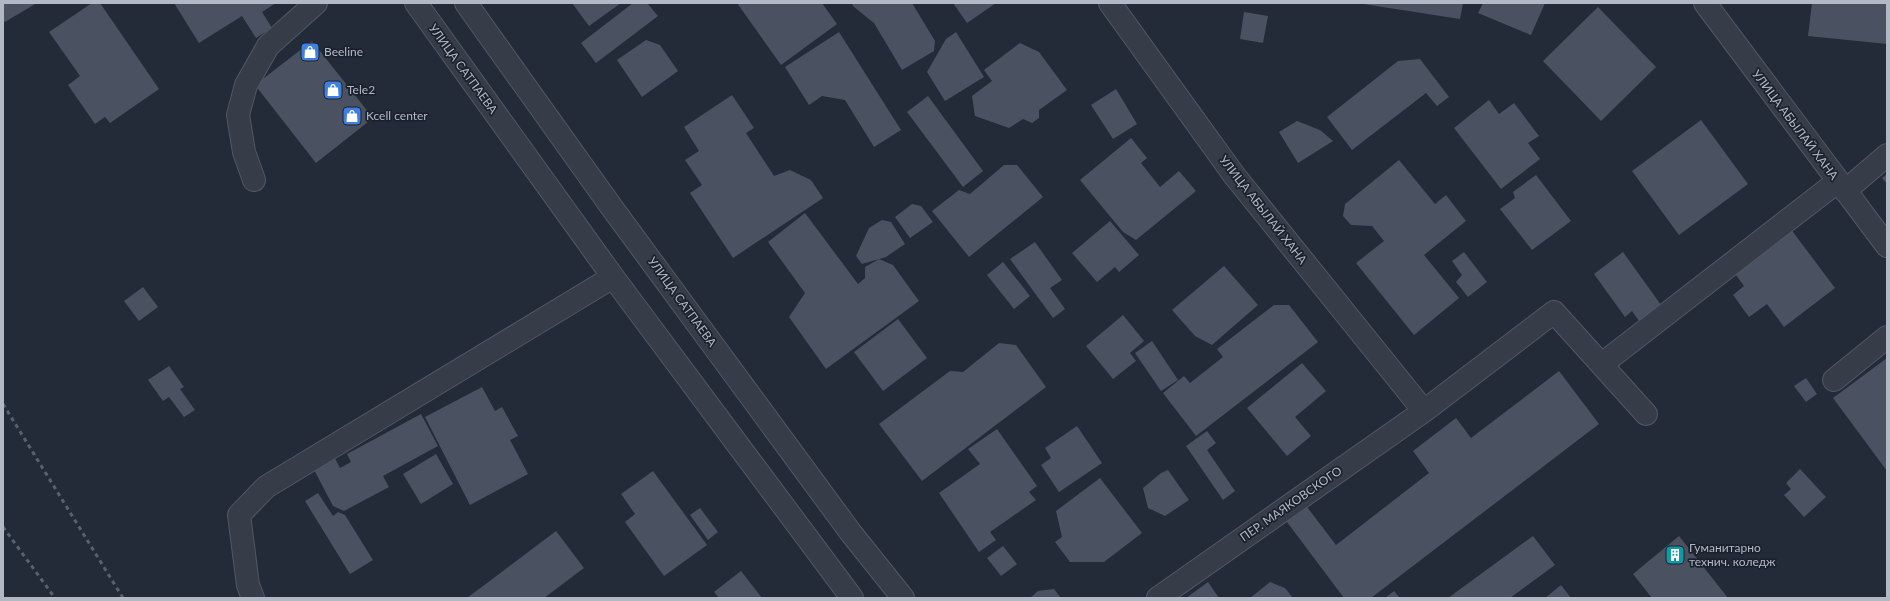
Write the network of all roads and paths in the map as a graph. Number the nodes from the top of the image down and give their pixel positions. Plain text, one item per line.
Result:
1 (316, 3) edge
2 (416, 3) edge
3 (466, 3) edge
4 (1110, 3) edge
5 (1705, 3) edge
6 (1887, 155) edge
7 (254, 180) dead end
8 (1841, 186) junction
9 (1887, 246) edge
10 (613, 277) junction
11 (1887, 336) edge
12 (1602, 364) junction
13 (1834, 380) dead end
14 (1424, 411) junction
15 (1646, 414) dead end
16 (253, 598) edge
17 (852, 598) edge
18 (903, 598) edge
19 (1158, 598) edge

1 - 7 street
2 - 10 street, УЛИЦА САТПАЕВА
3 - 18 street, УЛИЦА САТПАЕВА
4 - 14 street, УЛИЦА АБЫЛАЙ ХАНА
5 - 8 street, УЛИЦА АБЫЛАЙ ХАНА
6 - 8 street
8 - 9 street, УЛИЦА АБЫЛАЙ ХАНА
8 - 12 street
10 - 16 street
10 - 17 street, УЛИЦА САТПАЕВА
11 - 13 street
12 - 14 street, ПЕР. МАЯКОВСКОГО
12 - 15 street
14 - 19 street, ПЕР. МАЯКОВСКОГО

